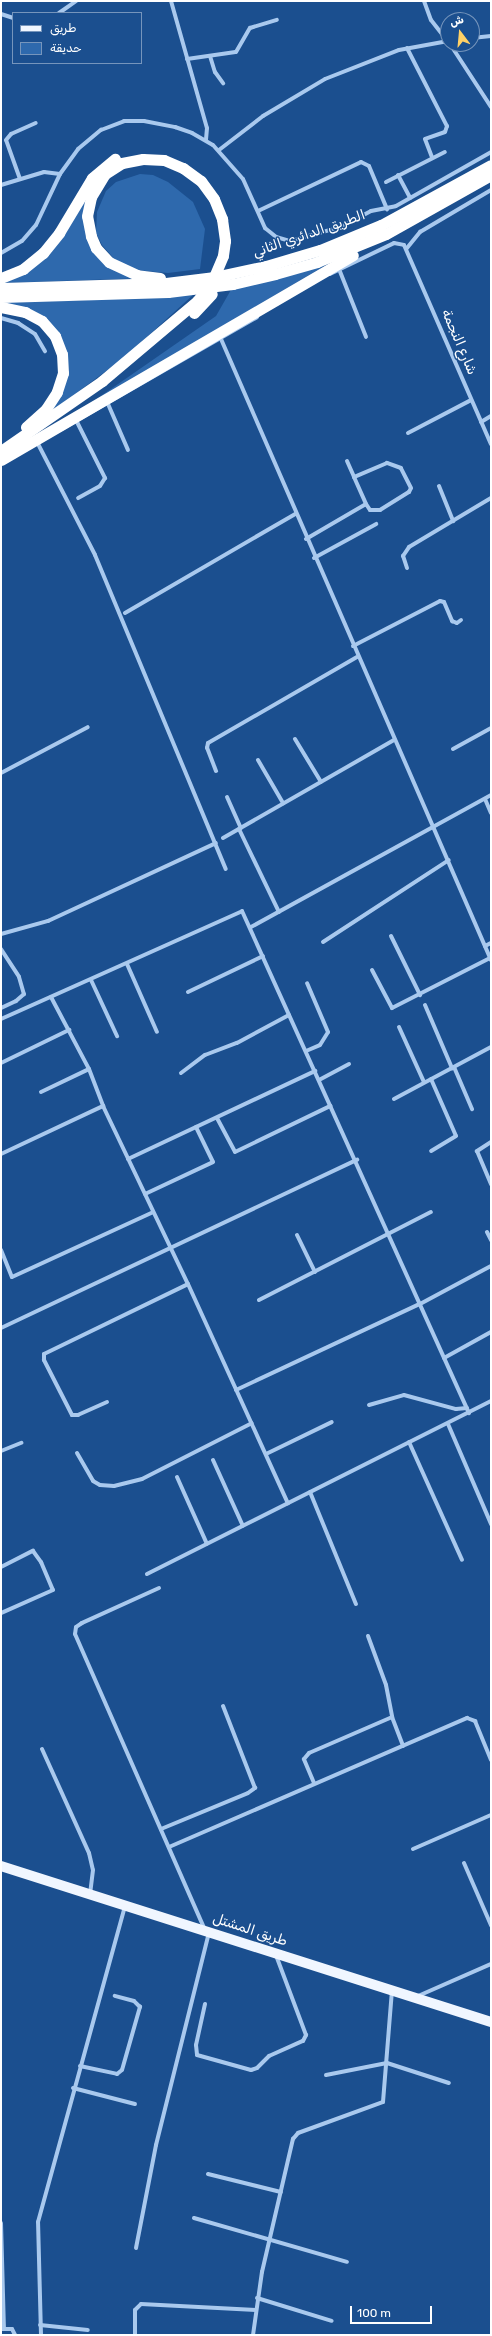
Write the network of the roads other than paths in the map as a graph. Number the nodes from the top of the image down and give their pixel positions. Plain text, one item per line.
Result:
1 (76, 1) edge
2 (171, 1) edge
3 (424, 1) edge
4 (60, 12) edge
5 (1, 14) edge
6 (12, 18) edge
7 (277, 20) dead end
8 (440, 33) edge
9 (491, 36) edge
10 (480, 37) edge
11 (440, 43) edge
12 (407, 48) junction
13 (455, 52) edge
14 (210, 56) junction
15 (187, 59) junction
16 (223, 82) dead end
17 (491, 107) edge
18 (36, 123) dead end
19 (206, 140) junction
20 (219, 150) junction
21 (445, 152) dead end
22 (491, 152) edge
23 (432, 158) junction
24 (491, 164) edge
25 (60, 174) junction
26 (398, 175) junction
27 (491, 175) edge
28 (456, 178) junction
29 (20, 179) junction
30 (386, 182) dead end
31 (1, 185) edge
32 (491, 190) edge
33 (410, 198) junction
34 (388, 209) junction
35 (258, 212) junction
36 (407, 224) junction
37 (407, 248) junction
38 (1, 253) edge
39 (227, 256) junction
40 (339, 269) junction
41 (1, 278) edge
42 (198, 279) junction
43 (1, 288) edge
44 (1, 297) edge
45 (1, 307) edge
46 (1, 318) edge
47 (366, 337) dead end
48 (220, 339) junction
49 (45, 351) dead end
50 (472, 400) junction
51 (108, 404) junction
52 (491, 416) edge
53 (77, 422) junction
54 (481, 422) junction
55 (64, 423) junction
56 (54, 429) junction
57 (408, 433) dead end
58 (36, 439) junction
59 (491, 444) edge
60 (1, 445) edge
61 (128, 450) dead end
62 (1, 451) edge
63 (1, 460) edge
64 (348, 461) dead end
65 (354, 477) junction
66 (439, 486) dead end
67 (78, 498) dead end
68 (491, 498) edge
69 (366, 504) junction
70 (295, 514) junction
71 (453, 521) junction
72 (376, 524) dead end
73 (306, 539) junction
74 (314, 558) junction
75 (407, 568) dead end
76 (126, 613) dead end
77 (461, 620) dead end
78 (353, 646) junction
79 (357, 657) junction
80 (88, 727) dead end
81 (491, 728) edge
82 (295, 739) dead end
83 (394, 740) junction
84 (453, 749) dead end
85 (258, 760) dead end
86 (216, 770) dead end
87 (1, 773) edge
88 (321, 782) junction
89 (491, 795) edge
90 (227, 797) dead end
91 (485, 799) junction
92 (283, 803) junction
93 (491, 813) edge
94 (434, 827) junction
95 (240, 829) junction
96 (223, 838) dead end
97 (216, 844) junction
98 (449, 860) junction
99 (226, 869) dead end
100 (279, 912) junction
101 (251, 927) junction
102 (1, 934) edge
103 (391, 936) dead end
104 (323, 942) dead end
105 (491, 943) edge
106 (485, 946) junction
107 (1, 949) edge
108 (263, 956) junction
109 (491, 959) edge
110 (127, 964) junction
111 (372, 970) dead end
112 (91, 980) junction
113 (307, 982) dead end
114 (188, 992) dead end
115 (420, 995) junction
116 (51, 997) junction
117 (425, 1005) dead end
118 (1, 1008) edge
119 (290, 1016) junction
120 (1, 1019) edge
121 (399, 1028) dead end
122 (69, 1030) junction
123 (157, 1032) dead end
124 (117, 1036) dead end
125 (491, 1047) edge
126 (306, 1051) junction
127 (1, 1063) edge
128 (349, 1064) dead end
129 (453, 1068) junction
130 (89, 1069) junction
131 (314, 1071) junction
132 (181, 1074) dead end
133 (431, 1079) junction
134 (319, 1080) junction
135 (424, 1082) junction
136 (41, 1092) dead end
137 (394, 1099) dead end
138 (103, 1106) junction
139 (330, 1106) junction
140 (472, 1109) dead end
141 (217, 1118) junction
142 (196, 1127) junction
143 (491, 1142) edge
144 (431, 1151) dead end
145 (1, 1154) edge
146 (128, 1159) junction
147 (357, 1160) junction
148 (491, 1184) edge
149 (145, 1194) junction
150 (153, 1212) junction
151 (431, 1212) dead end
152 (487, 1232) dead end
153 (297, 1235) dead end
154 (389, 1235) junction
155 (491, 1240) edge
156 (170, 1248) junction
157 (1, 1250) edge
158 (491, 1266) edge
159 (314, 1272) junction
160 (188, 1284) junction
161 (259, 1300) dead end
162 (420, 1304) junction
163 (1, 1328) edge
164 (491, 1332) edge
165 (444, 1358) junction
166 (236, 1390) junction
167 (491, 1401) edge
168 (107, 1402) dead end
169 (369, 1405) dead end
170 (467, 1408) junction
171 (469, 1413) junction
172 (332, 1422) dead end
173 (252, 1423) junction
174 (448, 1424) junction
175 (409, 1442) junction
176 (20, 1443) dead end
177 (1, 1452) edge
178 (78, 1453) dead end
179 (266, 1454) junction
180 (213, 1460) dead end
181 (177, 1477) dead end
182 (310, 1492) junction
183 (288, 1503) junction
184 (491, 1524) edge
185 (243, 1526) junction
186 (207, 1544) junction
187 (462, 1560) dead end
188 (1, 1567) edge
189 (147, 1574) dead end
190 (159, 1588) dead end
191 (356, 1604) dead end
192 (1, 1612) edge
193 (368, 1636) dead end
194 (223, 1706) dead end
195 (392, 1717) junction
196 (403, 1746) junction
197 (42, 1749) dead end
198 (491, 1760) edge
199 (314, 1783) junction
200 (491, 1815) edge
201 (161, 1829) junction
202 (169, 1847) junction
203 (413, 1849) dead end
204 (464, 1863) dead end
205 (1, 1866) edge
206 (90, 1893) junction
207 (125, 1906) junction
208 (491, 1925) edge
209 (207, 1931) junction
210 (275, 1953) junction
211 (491, 1964) edge
212 (392, 1991) junction
213 (115, 1996) dead end
214 (414, 1998) junction
215 (205, 2004) dead end
216 (491, 2022) edge
217 (387, 2063) junction
218 (80, 2066) junction
219 (326, 2075) dead end
220 (449, 2083) dead end
221 (73, 2088) junction
222 (135, 2104) dead end
223 (208, 2174) dead end
224 (281, 2192) junction
225 (194, 2218) dead end
226 (1, 2223) edge
227 (268, 2240) junction
228 (136, 2248) dead end
229 (347, 2262) dead end
230 (257, 2298) junction
231 (256, 2310) junction
232 (332, 2321) dead end
233 (40, 2325) junction
234 (3, 2329) edge
235 (88, 2330) dead end
236 (15, 2335) edge
237 (41, 2335) edge
238 (135, 2335) edge
239 (254, 2335) edge

1 - 4 street
2 - 15 street
3 - 8 street
5 - 6 street
7 - 14 street
9 - 10 street
11 - 12 street
12 - 20 street
12 - 23 street
13 - 17 street
14 - 15 street
14 - 16 street
15 - 19 street
18 - 29 street
19 - 20 street
19 - 25 street
20 - 35 street
21 - 23 street
22 - 28 street
23 - 26 street
24 - 28 highway, الطريق الدائري الثاني
25 - 29 street
25 - 38 street
26 - 30 street
26 - 33 street
27 - 36 highway, الطريق الدائري الثاني
28 - 33 street
28 - 42 highway, الطريق الدائري الثاني
29 - 31 street
32 - 37 street
33 - 34 street
34 - 35 street
34 - 35 street
36 - 44 highway, الطريق الدائري الثاني
36 - 55 highway
37 - 40 street
37 - 50 street, شارع النجمة
39 - 41 highway
39 - 42 highway
39 - 55 highway
39 - 62 highway, bridge
40 - 47 street
40 - 48 street
42 - 43 highway, الطريق الدائري الثاني
45 - 60 highway
46 - 49 street
48 - 51 street
48 - 70 street
50 - 54 street, شارع النجمة
50 - 57 street
51 - 53 street
51 - 61 street
52 - 54 street
53 - 56 street
53 - 67 street
54 - 59 street, شارع النجمة
55 - 56 highway
56 - 58 highway
58 - 63 highway
58 - 97 street
64 - 65 street
65 - 69 street
65 - 69 street
66 - 71 street
68 - 71 street
69 - 73 street
70 - 73 street
70 - 76 street
71 - 75 street
72 - 74 street
73 - 74 street
74 - 78 street
77 - 78 street
78 - 79 street
79 - 83 street
79 - 86 street
80 - 87 street
81 - 84 street
82 - 88 street
83 - 88 street
83 - 94 street
85 - 92 street
88 - 92 street
89 - 91 street
90 - 95 street
91 - 93 street
91 - 94 street
92 - 95 street
94 - 98 street
94 - 100 street
95 - 96 street
95 - 100 street
97 - 99 street
97 - 102 street
98 - 104 street
98 - 106 street
100 - 101 street
101 - 108 street
101 - 110 street
103 - 115 street
105 - 106 street
106 - 109 street
107 - 118 street
108 - 114 street
108 - 119 street
109 - 115 street
110 - 112 street
110 - 123 street
111 - 115 street
112 - 116 street
112 - 124 street
113 - 126 street
116 - 120 street
116 - 122 street
117 - 129 street
119 - 126 street
119 - 132 street
121 - 135 street
122 - 127 street
122 - 130 street
125 - 129 street
126 - 131 street
128 - 134 street
129 - 133 street
129 - 140 street
130 - 136 street
130 - 138 street
131 - 134 street
131 - 141 street
133 - 135 street
133 - 144 street
134 - 139 street
135 - 137 street
138 - 145 street
138 - 146 street
139 - 141 street
139 - 147 street
141 - 142 street
142 - 146 street
142 - 149 street
143 - 148 street
146 - 149 street
147 - 154 street
147 - 156 street
149 - 150 street
150 - 156 street
150 - 157 street
151 - 154 street
152 - 155 street
153 - 159 street
154 - 159 street
154 - 162 street
156 - 160 street
156 - 163 street
158 - 162 street
159 - 161 street
160 - 166 street
160 - 168 street
162 - 165 street
162 - 166 street
164 - 165 street
165 - 170 street
166 - 173 street
167 - 171 street
169 - 170 street
170 - 171 street
171 - 174 street
172 - 179 street
173 - 178 street
173 - 179 street
174 - 175 street
174 - 184 street
175 - 182 street
175 - 187 street
176 - 177 street
179 - 183 street
180 - 185 street
181 - 186 street
182 - 183 street
182 - 191 street
183 - 185 street
185 - 186 street
186 - 189 street
188 - 192 street
190 - 201 street
193 - 195 street
194 - 201 street
195 - 196 street
195 - 199 street
196 - 198 street
196 - 199 street
197 - 206 street
199 - 202 street
200 - 203 street
201 - 202 street
202 - 209 street
204 - 208 street
205 - 206 main road, طريق المشتل
206 - 207 main road, طريق المشتل
207 - 209 main road, طريق المشتل
207 - 218 street
209 - 210 main road, طريق المشتل
209 - 228 street
210 - 212 main road, طريق المشتل
210 - 215 street
211 - 214 street
212 - 214 main road, طريق المشتل
212 - 217 street
213 - 218 street
214 - 216 main road, طريق المشتل
217 - 219 street
217 - 220 street
217 - 224 street
218 - 221 street
221 - 222 street
221 - 233 street
223 - 224 street
224 - 227 street
225 - 227 street
226 - 234 street
227 - 229 street
227 - 230 street
230 - 231 street
230 - 232 street
231 - 238 street
231 - 239 street
233 - 235 street
233 - 237 street
234 - 236 street

